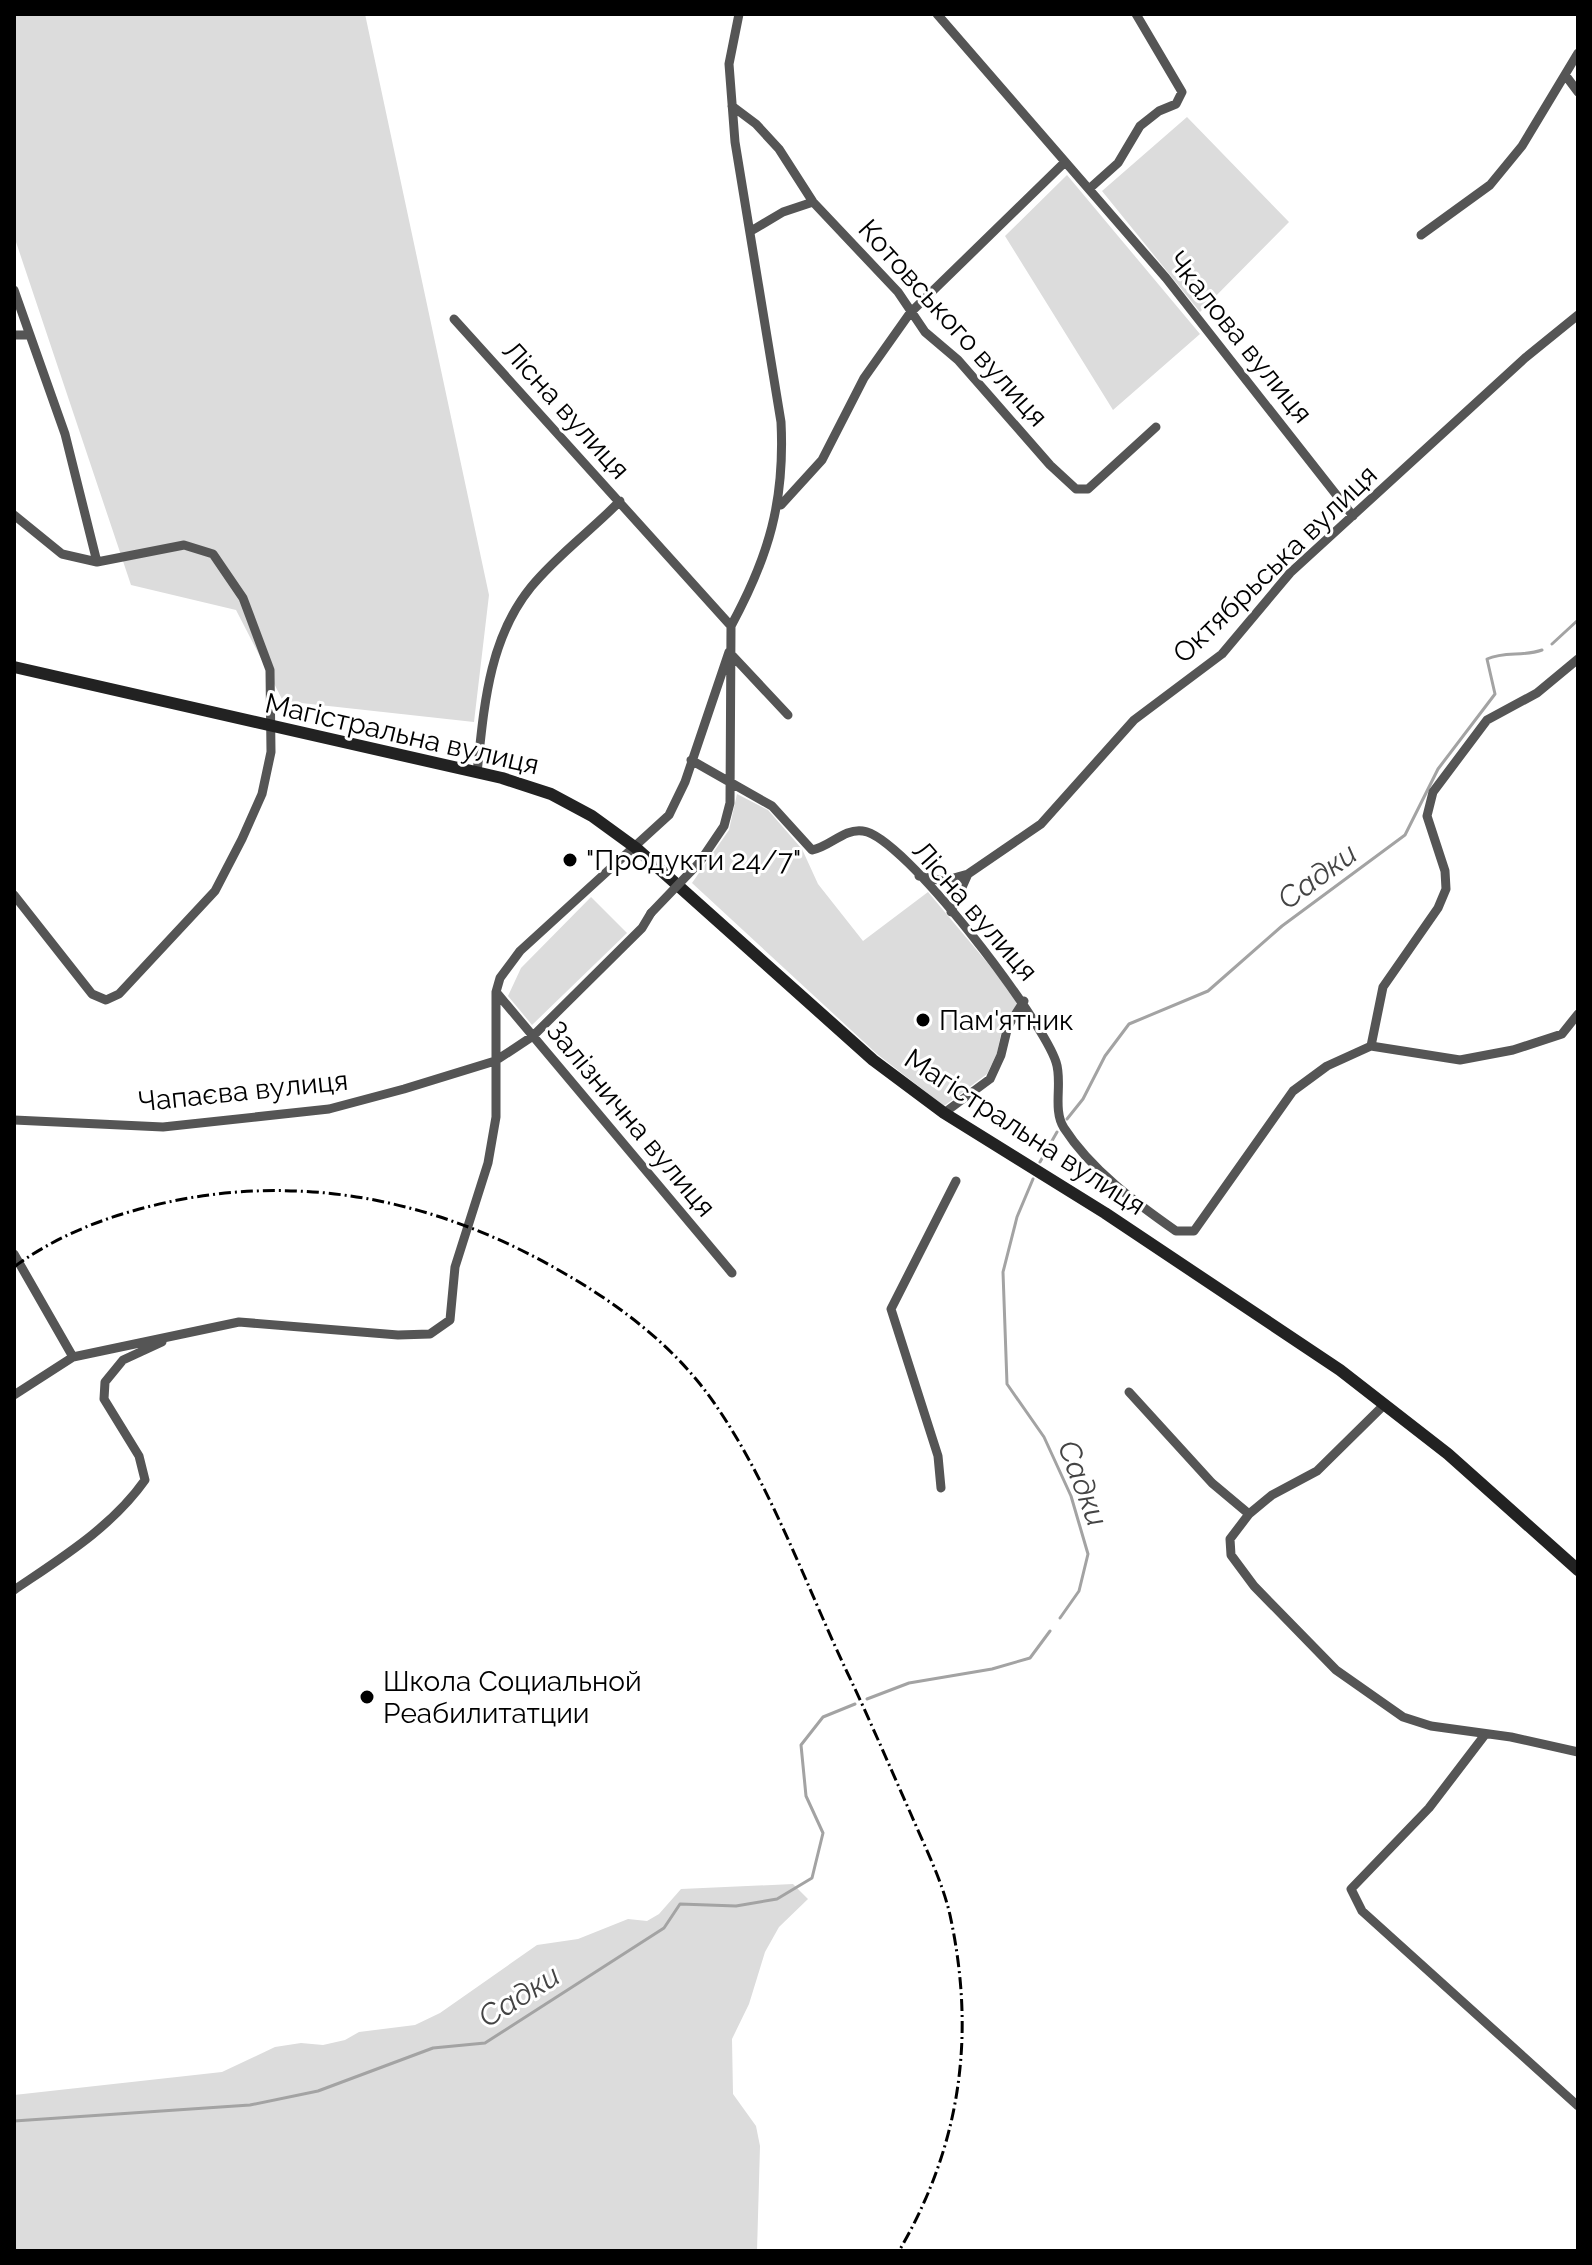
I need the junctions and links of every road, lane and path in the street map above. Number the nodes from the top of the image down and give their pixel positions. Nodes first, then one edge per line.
1 (739, 14) edge
2 (937, 14) edge
3 (1136, 14) edge
4 (1578, 53) edge
5 (1566, 76) junction
6 (1578, 92) edge
7 (732, 106) junction
8 (1065, 162) junction
9 (1089, 189) junction
10 (813, 202) junction
11 (751, 231) junction
12 (1421, 235) dead end
13 (14, 290) edge
14 (910, 313) junction
15 (1578, 315) edge
16 (454, 319) dead end
17 (14, 335) edge
18 (30, 335) junction
19 (1156, 427) dead end
20 (620, 501) junction
21 (778, 509) junction
22 (14, 515) edge
23 (1353, 516) junction
24 (97, 562) junction
25 (731, 626) junction
26 (729, 652) junction
27 (1578, 659) edge
28 (14, 667) edge
29 (788, 715) dead end
30 (272, 727) junction
31 (691, 760) junction
32 (477, 773) junction
33 (731, 782) junction
34 (636, 848) junction
35 (968, 874) junction
36 (919, 876) junction
37 (14, 895) edge
38 (951, 912) junction
39 (496, 992) junction
40 (1024, 1001) junction
41 (1578, 1014) edge
42 (533, 1036) junction
43 (1371, 1046) junction
44 (495, 1061) junction
45 (944, 1113) junction
46 (14, 1120) edge
47 (956, 1181) dead end
48 (14, 1254) edge
49 (732, 1273) dead end
50 (176, 1335) junction
51 (73, 1357) junction
52 (1129, 1392) dead end
53 (14, 1395) edge
54 (1385, 1404) junction
55 (941, 1488) dead end
56 (1249, 1514) junction
57 (1578, 1570) edge
58 (14, 1590) edge
59 (1484, 1736) junction
60 (1578, 1752) edge
61 (1578, 2106) edge

1 - 7 street
2 - 8 street, Чкалова вулиця
3 - 9 street
4 - 5 street
5 - 6 street
5 - 12 street
7 - 10 street, Котовського вулиця
7 - 11 street
8 - 9 street, Чкалова вулиця
8 - 14 street
9 - 23 street, Чкалова вулиця
10 - 11 street
10 - 14 street, Котовського вулиця
11 - 21 street
13 - 18 street
14 - 19 street, Котовського вулиця
14 - 21 street
15 - 23 street, Октябрьська вулиця
16 - 20 street, Лісна вулиця
17 - 18 street
18 - 24 street
20 - 25 street, Лісна вулиця
20 - 32 street
21 - 25 street
22 - 24 street
23 - 35 street, Октябрьська вулиця
24 - 30 street
25 - 26 street
26 - 29 street
26 - 31 street
26 - 33 street, Чапаєва вулиця
27 - 43 street
28 - 30 main road, Магістральна вулиця
30 - 32 main road, Магістральна вулиця
30 - 37 street
31 - 33 street
31 - 34 street
32 - 34 main road, Магістральна вулиця
33 - 36 street, Лісна вулиця
33 - 42 street, Чапаєва вулиця, bridge
34 - 39 street
34 - 45 main road, Магістральна вулиця
35 - 36 street
35 - 38 street
36 - 38 street, Лісна вулиця
38 - 40 street, Лісна вулиця
39 - 42 street, Залізнична вулиця
39 - 44 street
40 - 43 street, Лісна вулиця
40 - 45 street
41 - 43 street
42 - 44 street, Чапаєва вулиця
42 - 49 street, Залізнична вулиця
44 - 46 street, Чапаєва вулиця
44 - 50 street
45 - 54 main road, Магістральна вулиця
47 - 55 street
48 - 51 street
50 - 51 street
50 - 58 street
51 - 53 street
52 - 56 street
54 - 56 street
54 - 57 main road, Магістральна вулиця
56 - 59 street
59 - 60 street
59 - 61 street

